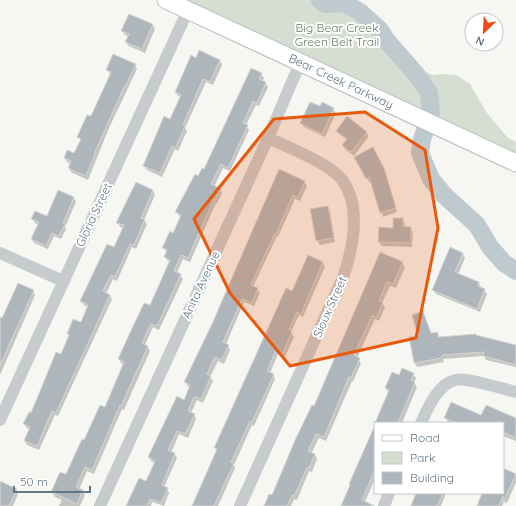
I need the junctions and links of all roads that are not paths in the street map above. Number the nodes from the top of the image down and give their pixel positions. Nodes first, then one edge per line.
1 (166, 0) edge
2 (188, 10) junction
3 (300, 63) junction
4 (268, 138) junction
5 (516, 163) edge
6 (0, 253) edge
7 (63, 281) junction
8 (516, 392) edge
9 (0, 420) edge
10 (422, 422) edge
11 (390, 494) edge
12 (100, 506) edge
13 (240, 506) edge
14 (384, 506) edge

1 - 2 main road, Bear Creek Parkway
2 - 3 main road, Bear Creek Parkway
2 - 7 street, Gloria Street
3 - 4 street, Anita Avenue
3 - 5 main road, Bear Creek Parkway
4 - 12 street, Anita Avenue
4 - 13 street, Sioux Street
6 - 7 street
7 - 9 street, Gloria Street
8 - 10 street
11 - 14 street

